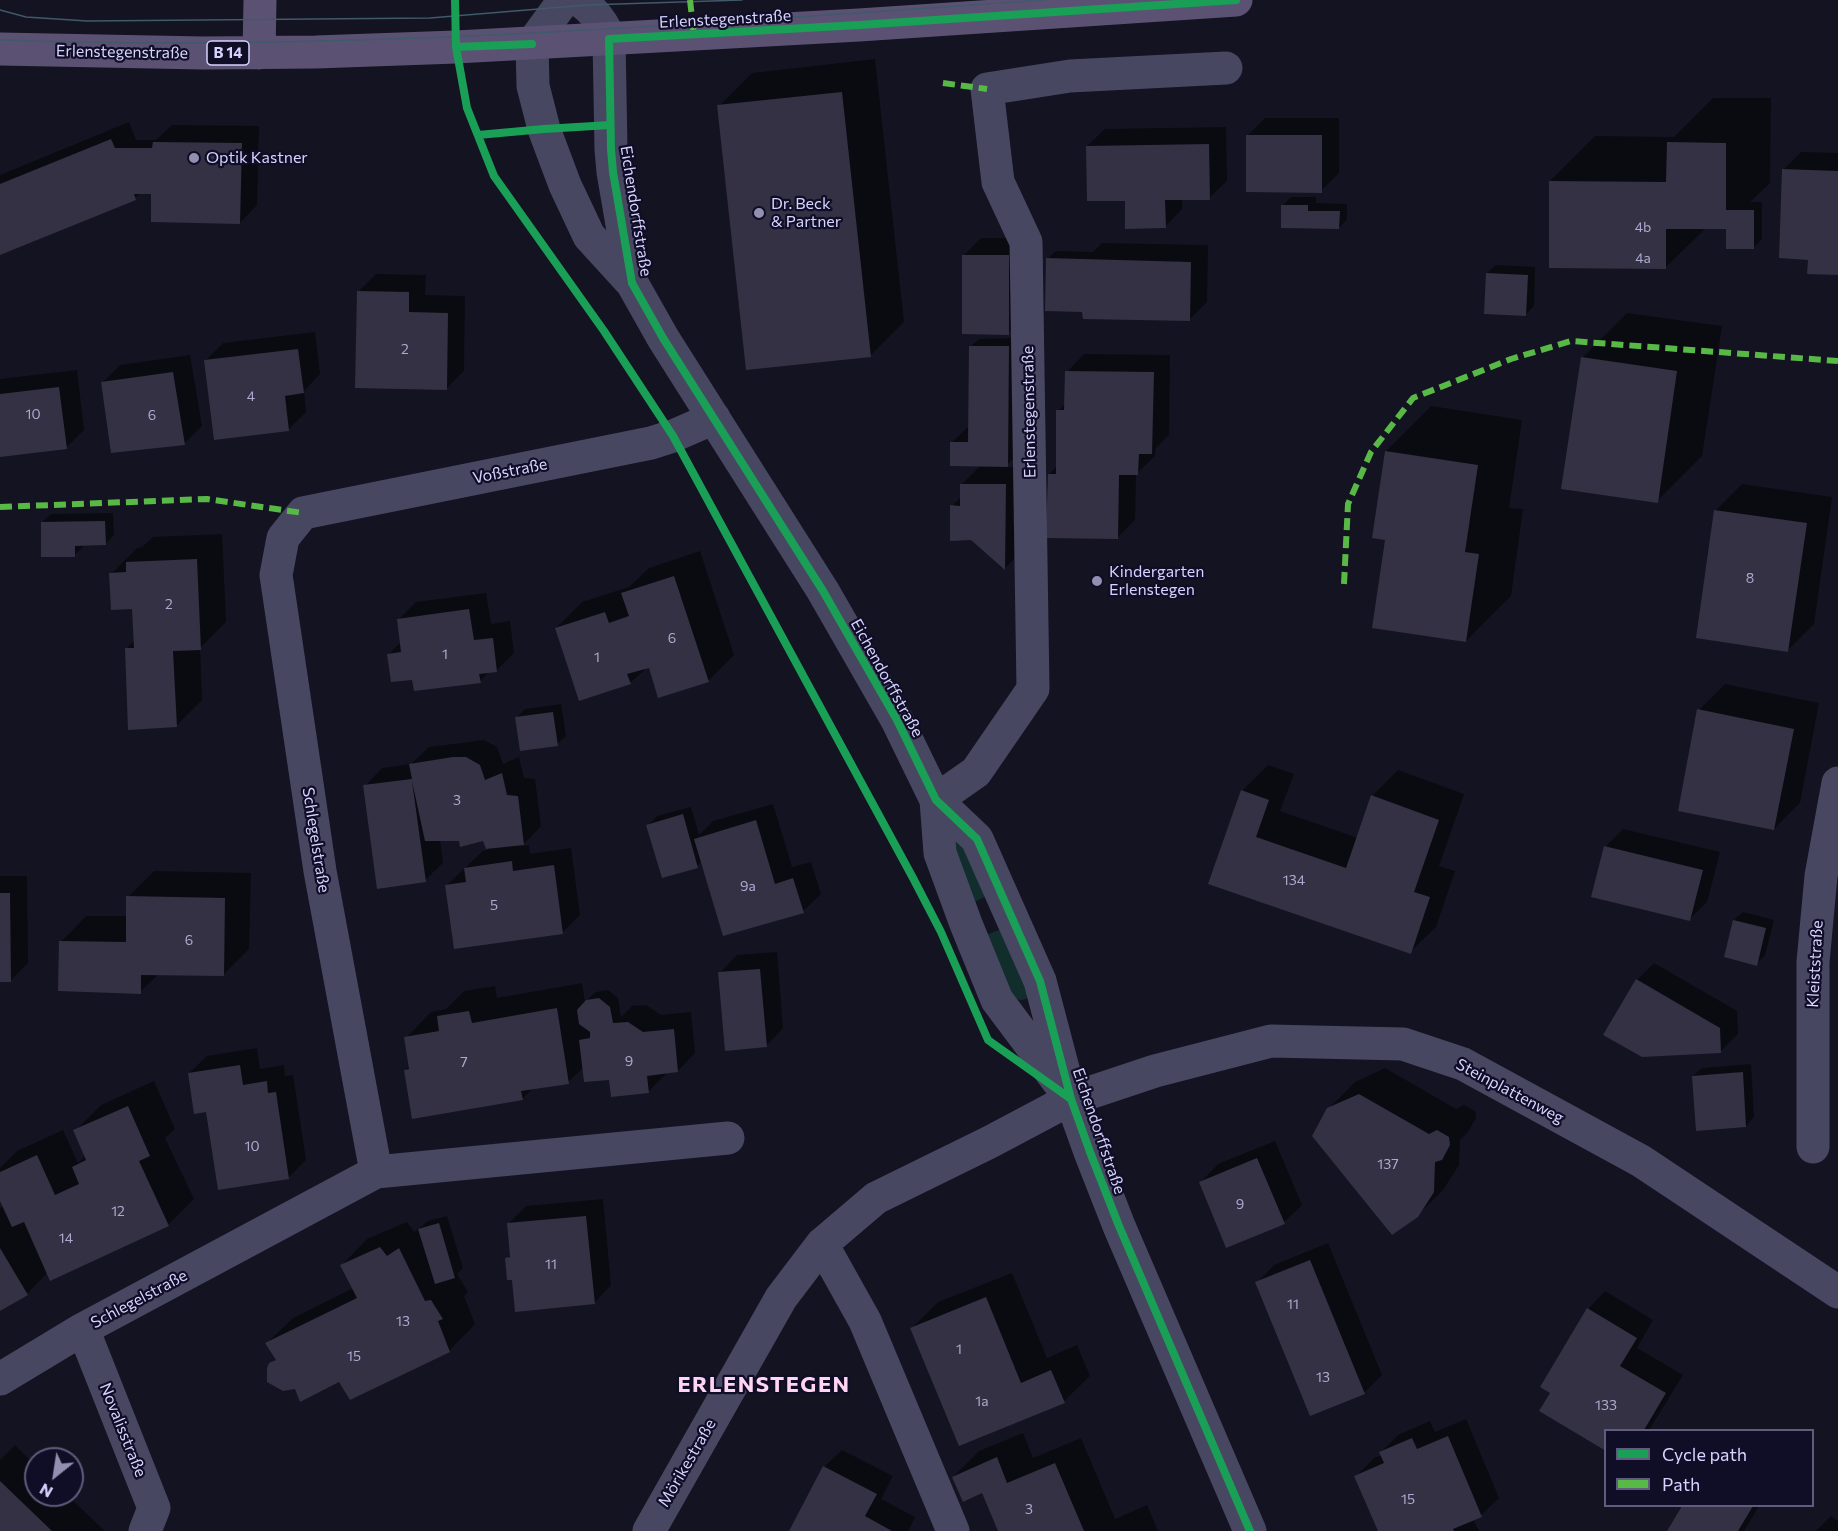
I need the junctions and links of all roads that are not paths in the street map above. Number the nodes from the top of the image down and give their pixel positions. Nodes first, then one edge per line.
1 (260, 0) edge
2 (564, 0) edge
3 (579, 0) edge
4 (1236, 0) edge
5 (609, 39) junction
6 (532, 44) junction
7 (0, 49) edge
8 (259, 53) junction
9 (1226, 68) dead end
10 (632, 283) junction
11 (714, 418) junction
12 (303, 513) joint
13 (1838, 783) edge
14 (936, 800) junction
15 (1071, 1099) junction
16 (728, 1138) dead end
17 (1813, 1147) dead end
18 (376, 1173) junction
19 (822, 1244) junction
20 (1838, 1292) edge
21 (83, 1329) junction
22 (0, 1379) edge
23 (145, 1531) edge
24 (649, 1531) edge
25 (953, 1531) edge
26 (1250, 1531) edge

1 - 8 main road, B 14
2 - 6 street
3 - 5 street
4 - 5 main road, Erlenstegenstraße / B 14
5 - 6 main road, Erlenstegenstraße / B 14
5 - 10 street, Eichendorffstraße
6 - 8 main road, Erlenstegenstraße / B 14
6 - 10 street, Eichendorffstraße
7 - 8 main road, Erlenstegenstraße / B 14
9 - 14 street, Erlenstegenstraße
10 - 11 street, Eichendorffstraße
11 - 12 street, Voßstraße
11 - 14 street, Eichendorffstraße
12 - 18 street, Schlegelstraße
13 - 17 street, Kleiststraße
14 - 15 street, Eichendorffstraße
14 - 15 street, Eichendorffstraße
15 - 19 street, Mörikestraße
15 - 20 street, Steinplattenweg
15 - 26 street, Eichendorffstraße
16 - 18 street, Schlegelstraße
18 - 21 street, Schlegelstraße
19 - 24 street, Mörikestraße
19 - 25 street
21 - 22 street, Schlegelstraße
21 - 23 street, Novalisstraße

